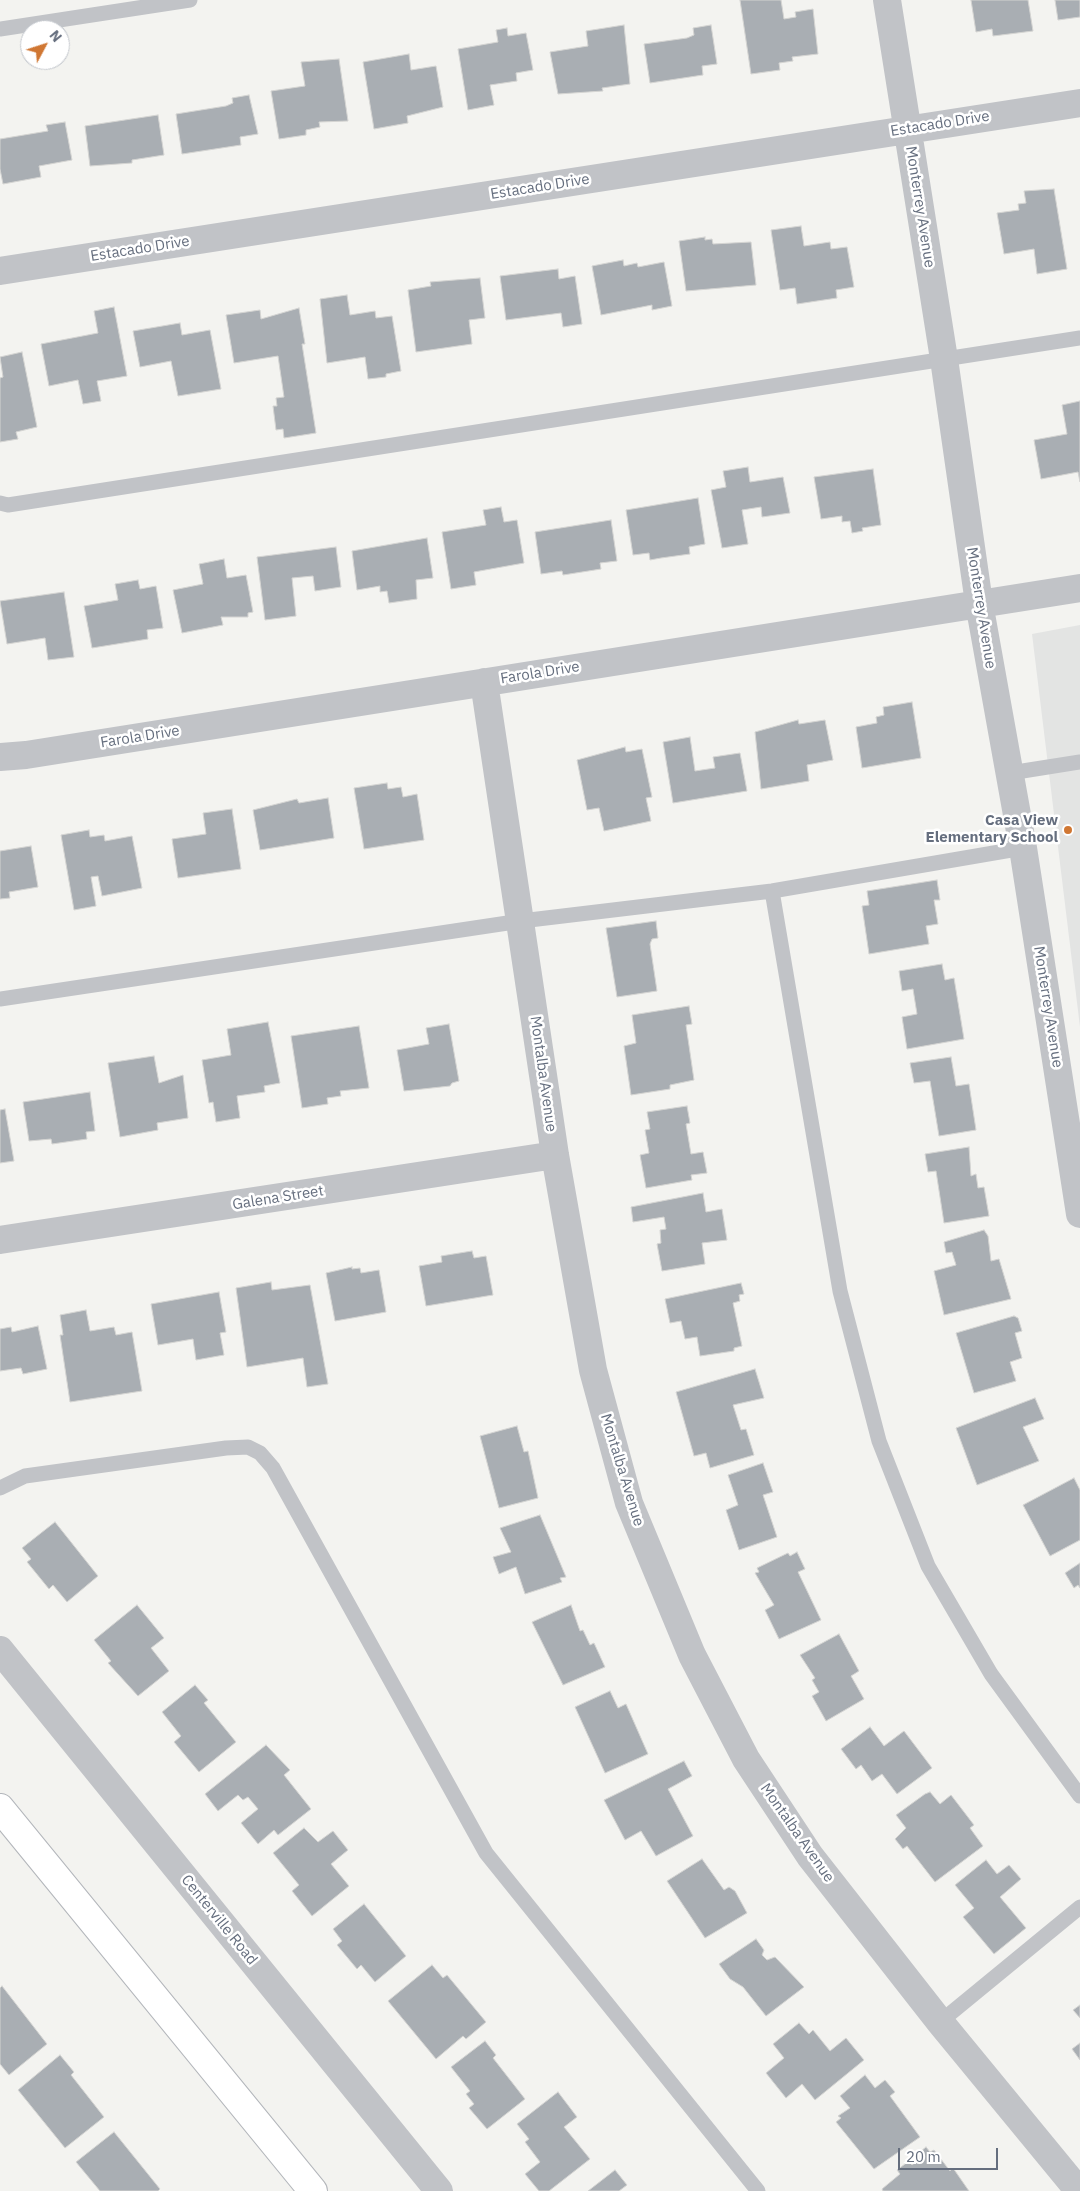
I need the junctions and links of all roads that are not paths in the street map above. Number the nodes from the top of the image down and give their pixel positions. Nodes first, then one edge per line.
1 (190, 0) edge
2 (887, 0) edge
3 (0, 29) edge
4 (1080, 103) edge
5 (907, 130) junction
6 (0, 271) edge
7 (1080, 338) edge
8 (944, 359) junction
9 (0, 503) edge
10 (1080, 588) edge
11 (979, 603) junction
12 (484, 682) junction
13 (0, 757) edge
14 (1080, 762) edge
15 (1010, 773) junction
16 (1023, 848) junction
17 (772, 891) junction
18 (521, 921) junction
19 (0, 999) edge
20 (555, 1155) junction
21 (1080, 1214) edge
22 (0, 1240) edge
23 (0, 1488) edge
24 (0, 1650) edge
25 (1080, 1796) edge
26 (0, 1808) edge
27 (1080, 1907) edge
28 (940, 2022) junction
29 (313, 2191) edge
30 (439, 2191) edge
31 (758, 2191) edge
32 (1079, 2191) edge

1 - 3 lane
2 - 5 street, Monterrey Avenue
4 - 5 street, Estacado Drive
5 - 6 street, Estacado Drive
5 - 8 street, Monterrey Avenue
7 - 8 lane
8 - 9 lane
8 - 11 street, Monterrey Avenue
10 - 11 street, Farola Drive
11 - 12 street, Farola Drive
11 - 15 street, Monterrey Avenue
12 - 13 street, Farola Drive
12 - 18 street, Montalba Avenue
14 - 15 lane
15 - 16 street, Monterrey Avenue
16 - 17 lane
16 - 21 street, Monterrey Avenue
17 - 18 lane
17 - 25 lane
18 - 19 lane
18 - 20 street, Montalba Avenue
20 - 22 street, Galena Street
20 - 28 street, Montalba Avenue
23 - 31 lane
24 - 30 street, Centerville Road
26 - 29 street
27 - 28 lane
28 - 32 street, Montalba Avenue

